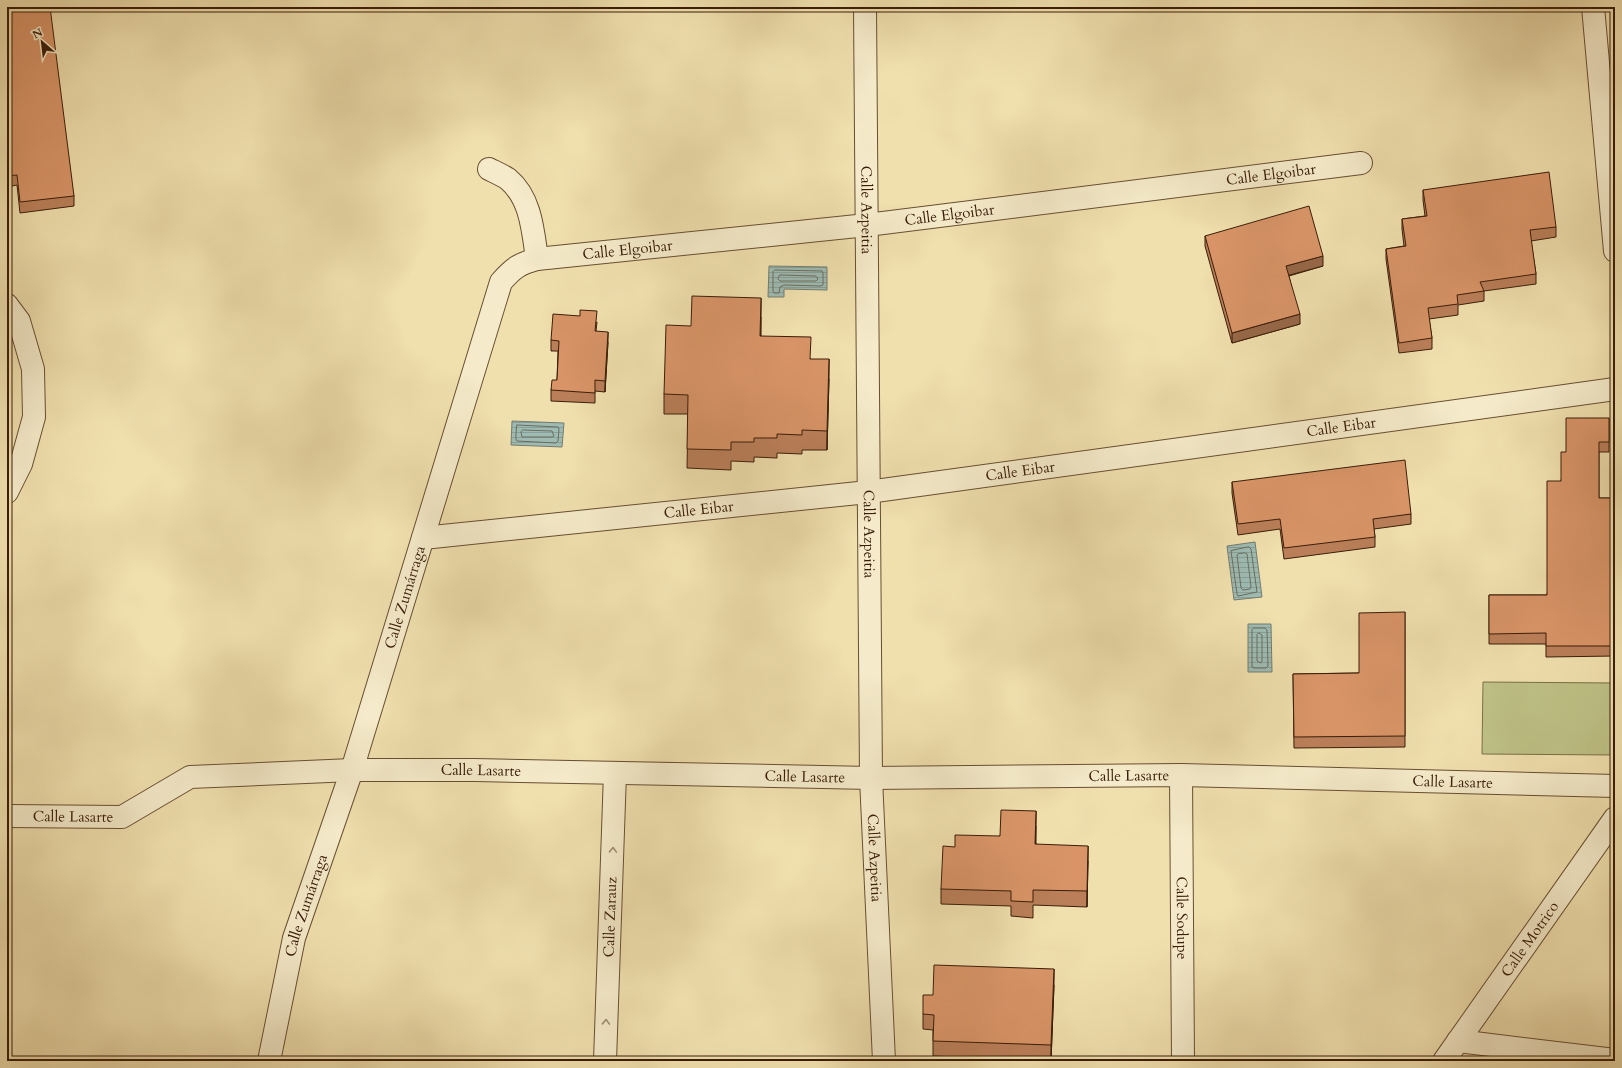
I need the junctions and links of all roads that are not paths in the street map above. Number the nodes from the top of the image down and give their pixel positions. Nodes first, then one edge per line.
1 (865, 7) edge
2 (1593, 7) edge
3 (1361, 163) dead end
4 (489, 169) dead end
5 (867, 225) junction
6 (1615, 251) edge
7 (537, 259) junction
8 (7, 305) edge
9 (1615, 389) edge
10 (7, 492) edge
11 (868, 492) junction
12 (423, 538) junction
13 (352, 770) junction
14 (615, 773) junction
15 (1181, 775) junction
16 (871, 778) junction
17 (1615, 786) edge
18 (7, 816) edge
19 (1615, 818) edge
20 (1458, 1041) junction
21 (1615, 1060) edge
22 (269, 1061) edge
23 (605, 1061) edge
24 (884, 1061) edge
25 (1183, 1061) edge
26 (1444, 1061) edge

1 - 5 street, Calle Azpeitia
2 - 6 street
3 - 5 street, Calle Elgoibar
4 - 7 street
5 - 7 street, Calle Elgoibar
5 - 11 street, Calle Azpeitia
7 - 12 street, Calle Zumárraga
8 - 10 street
9 - 11 street, Calle Eibar
11 - 12 street, Calle Eibar
11 - 16 street, Calle Azpeitia
12 - 13 street, Calle Zumárraga
13 - 14 street, Calle Lasarte
13 - 18 street, Calle Lasarte
13 - 22 street, Calle Zumárraga
14 - 16 street, Calle Lasarte
23 -> 14 street, Calle Zarauz
15 - 16 street, Calle Lasarte
15 - 17 street, Calle Lasarte
15 - 25 street, Calle Sodupe
16 - 24 street, Calle Azpeitia
19 - 20 street, Calle Motrico
20 - 21 street
20 - 26 street, Calle Motrico

